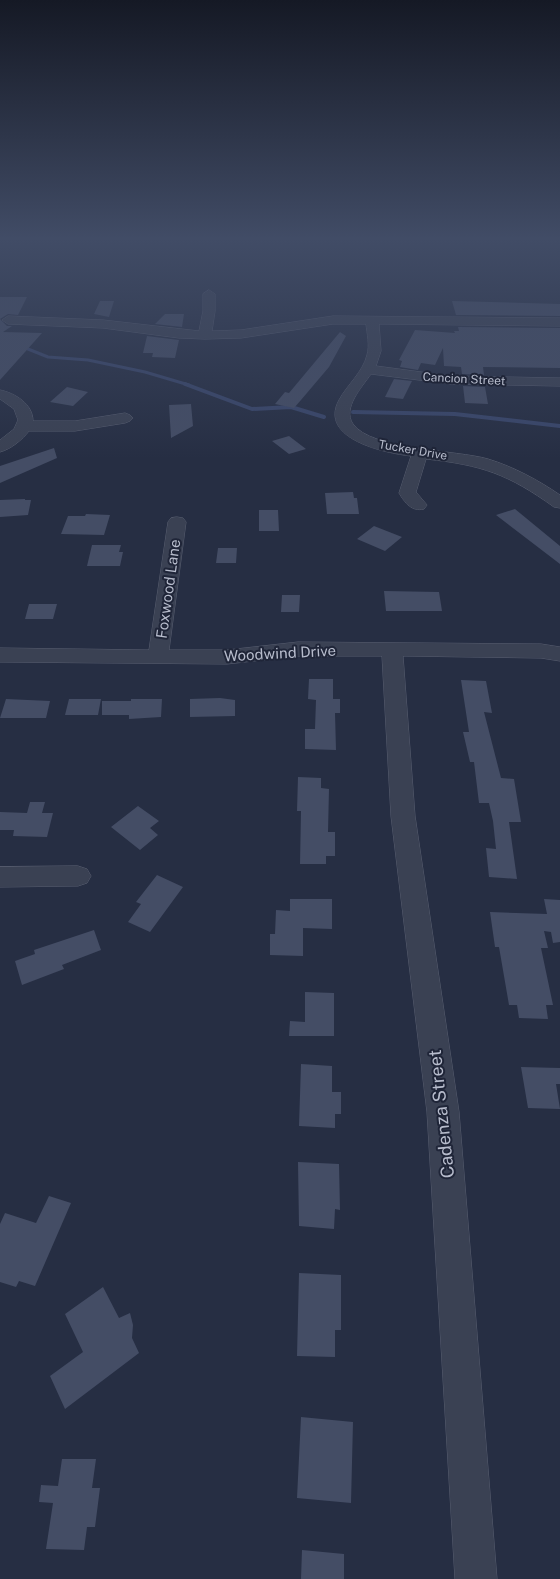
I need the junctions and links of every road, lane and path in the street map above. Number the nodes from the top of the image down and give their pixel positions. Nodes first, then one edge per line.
1 (209, 312) edge
2 (8, 320) dead end
3 (372, 321) junction
4 (560, 322) edge
5 (205, 335) junction
6 (368, 370) junction
7 (560, 382) edge
8 (0, 394) edge
9 (125, 418) dead end
10 (24, 426) junction
11 (0, 447) edge
12 (420, 452) junction
13 (560, 503) edge
14 (418, 505) dead end
15 (177, 522) dead end
16 (392, 649) junction
17 (560, 654) edge
18 (0, 655) edge
19 (158, 656) junction
20 (78, 876) dead end
21 (0, 877) edge
22 (476, 1579) edge

1 - 5 street
2 - 5 street
3 - 4 street
3 - 5 street
3 - 6 street, Tucker Drive
6 - 7 street, Cancion Street
6 - 12 street, Tucker Drive
8 - 10 street
9 - 10 street
10 - 11 street
12 - 13 street, Tucker Drive
12 - 14 street
15 - 19 street, Foxwood Lane
16 - 17 street, Woodwind Drive
16 - 19 street, Woodwind Drive
16 - 22 street, Cadenza Street
18 - 19 street, Woodwind Drive
20 - 21 street

